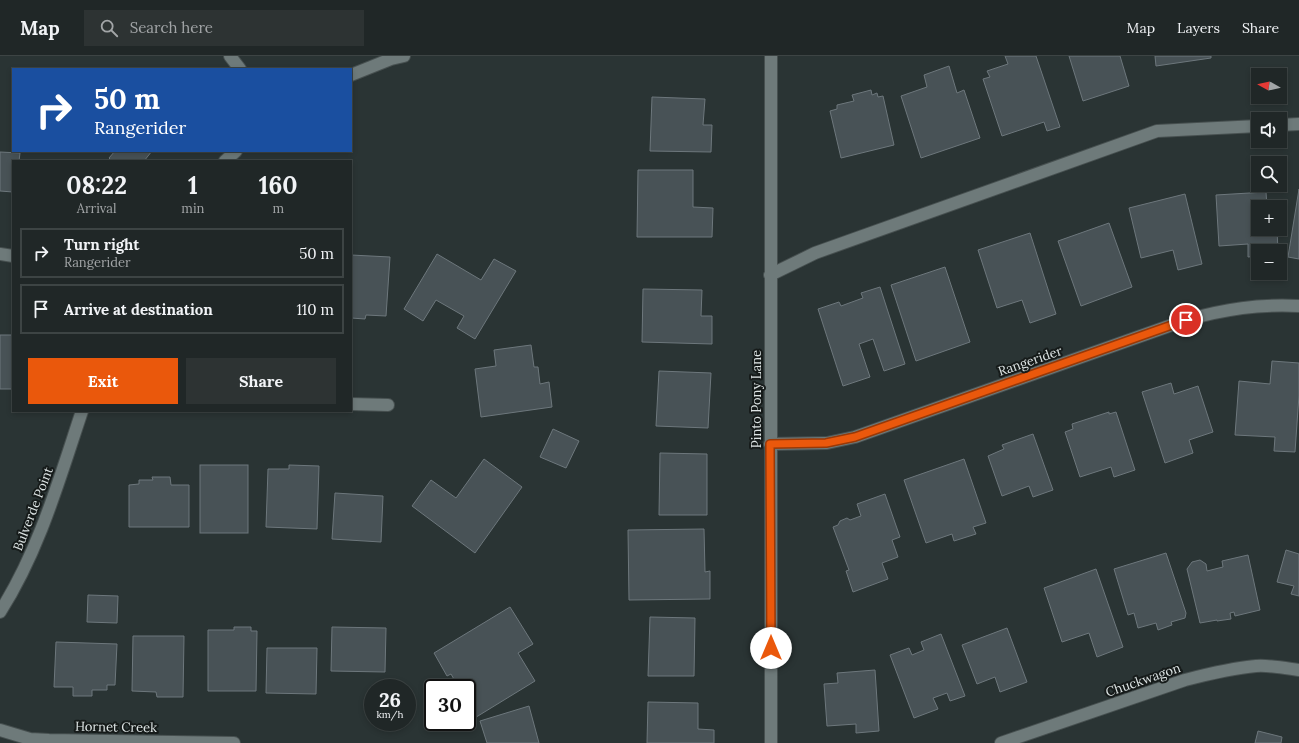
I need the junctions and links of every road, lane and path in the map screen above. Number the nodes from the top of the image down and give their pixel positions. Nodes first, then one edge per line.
1 (230, 56) edge
2 (404, 56) edge
3 (771, 56) edge
4 (239, 68) edge
5 (352, 75) edge
6 (1299, 124) edge
7 (1287, 125) edge
8 (1251, 126) edge
9 (235, 152) edge
10 (226, 160) edge
11 (0, 254) edge
12 (12, 256) edge
13 (770, 275) junction
14 (1299, 306) edge
15 (352, 404) edge
16 (388, 405) dead end
17 (82, 412) edge
18 (770, 444) junction
19 (0, 612) edge
20 (1299, 670) edge
21 (0, 730) edge
22 (234, 743) edge
23 (771, 743) edge
24 (1001, 743) edge

1 - 4 street
2 - 5 street
3 - 13 street, Pinto Pony Lane
6 - 7 street
8 - 13 street
9 - 10 street
11 - 12 street
13 - 18 street, Pinto Pony Lane
14 - 18 street, Rangerider
15 - 16 street
17 - 19 street, Bulverde Point
18 - 23 street, Pinto Pony Lane
20 - 24 street, Chuckwagon
21 - 22 street, Hornet Creek

